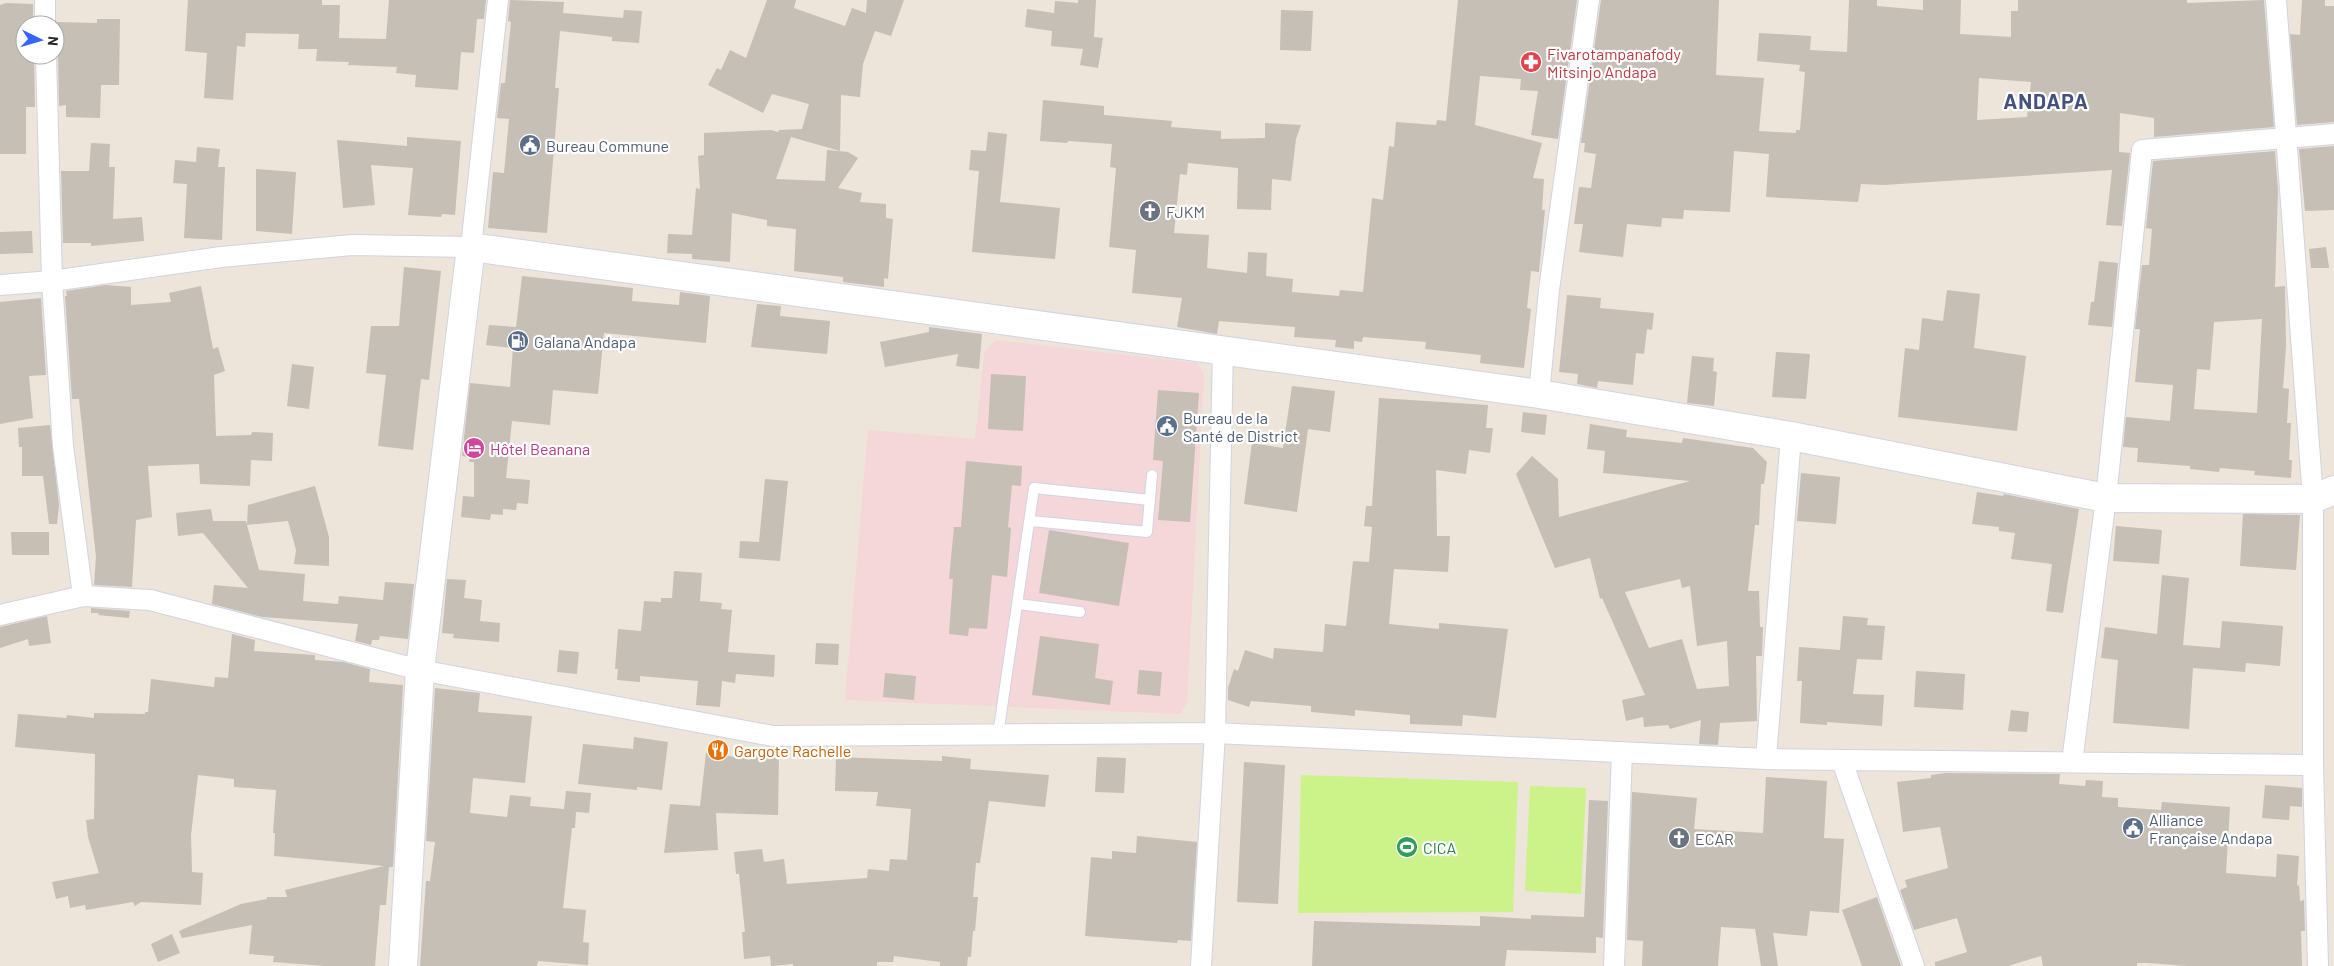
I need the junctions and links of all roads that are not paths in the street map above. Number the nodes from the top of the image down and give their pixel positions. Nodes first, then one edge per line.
1 (44, 0) edge
2 (498, 0) edge
3 (1590, 0) edge
4 (2276, 0) edge
5 (45, 15) edge
6 (46, 65) edge
7 (2334, 134) edge
8 (2287, 138) junction
9 (471, 247) junction
10 (52, 281) junction
11 (0, 286) edge
12 (1223, 349) junction
13 (1539, 394) junction
14 (1791, 436) junction
15 (1152, 475) dead end
16 (2324, 495) edge
17 (2106, 498) junction
18 (1150, 500) junction
19 (1031, 521) junction
20 (83, 596) junction
21 (1018, 604) junction
22 (1080, 612) dead end
23 (0, 615) edge
24 (420, 670) junction
25 (1215, 733) junction
26 (998, 735) junction
27 (1622, 752) junction
28 (1766, 759) junction
29 (1842, 761) junction
30 (2072, 762) junction
31 (2313, 765) junction
32 (403, 966) edge
33 (1201, 966) edge
34 (1614, 966) edge
35 (1914, 966) edge
36 (2318, 966) edge

1 - 5 street
2 - 9 street
3 - 13 street
4 - 8 street
6 - 10 street
7 - 8 street
8 - 16 street
8 - 17 street
9 - 10 street
9 - 12 street
9 - 24 street
10 - 11 street
10 - 20 street
12 - 13 street
12 - 25 street
13 - 14 street
14 - 17 street
14 - 28 street
15 - 18 lane
16 - 17 street
16 - 31 street
17 - 30 street
18 - 19 lane
18 - 19 lane
19 - 21 lane
20 - 23 street
20 - 24 street
21 - 22 lane
21 - 26 lane
24 - 26 street
24 - 32 street
25 - 26 street
25 - 27 street
25 - 33 street
27 - 28 street
27 - 34 street
28 - 29 street
29 - 30 street
29 - 35 street
30 - 31 street
31 - 36 street

